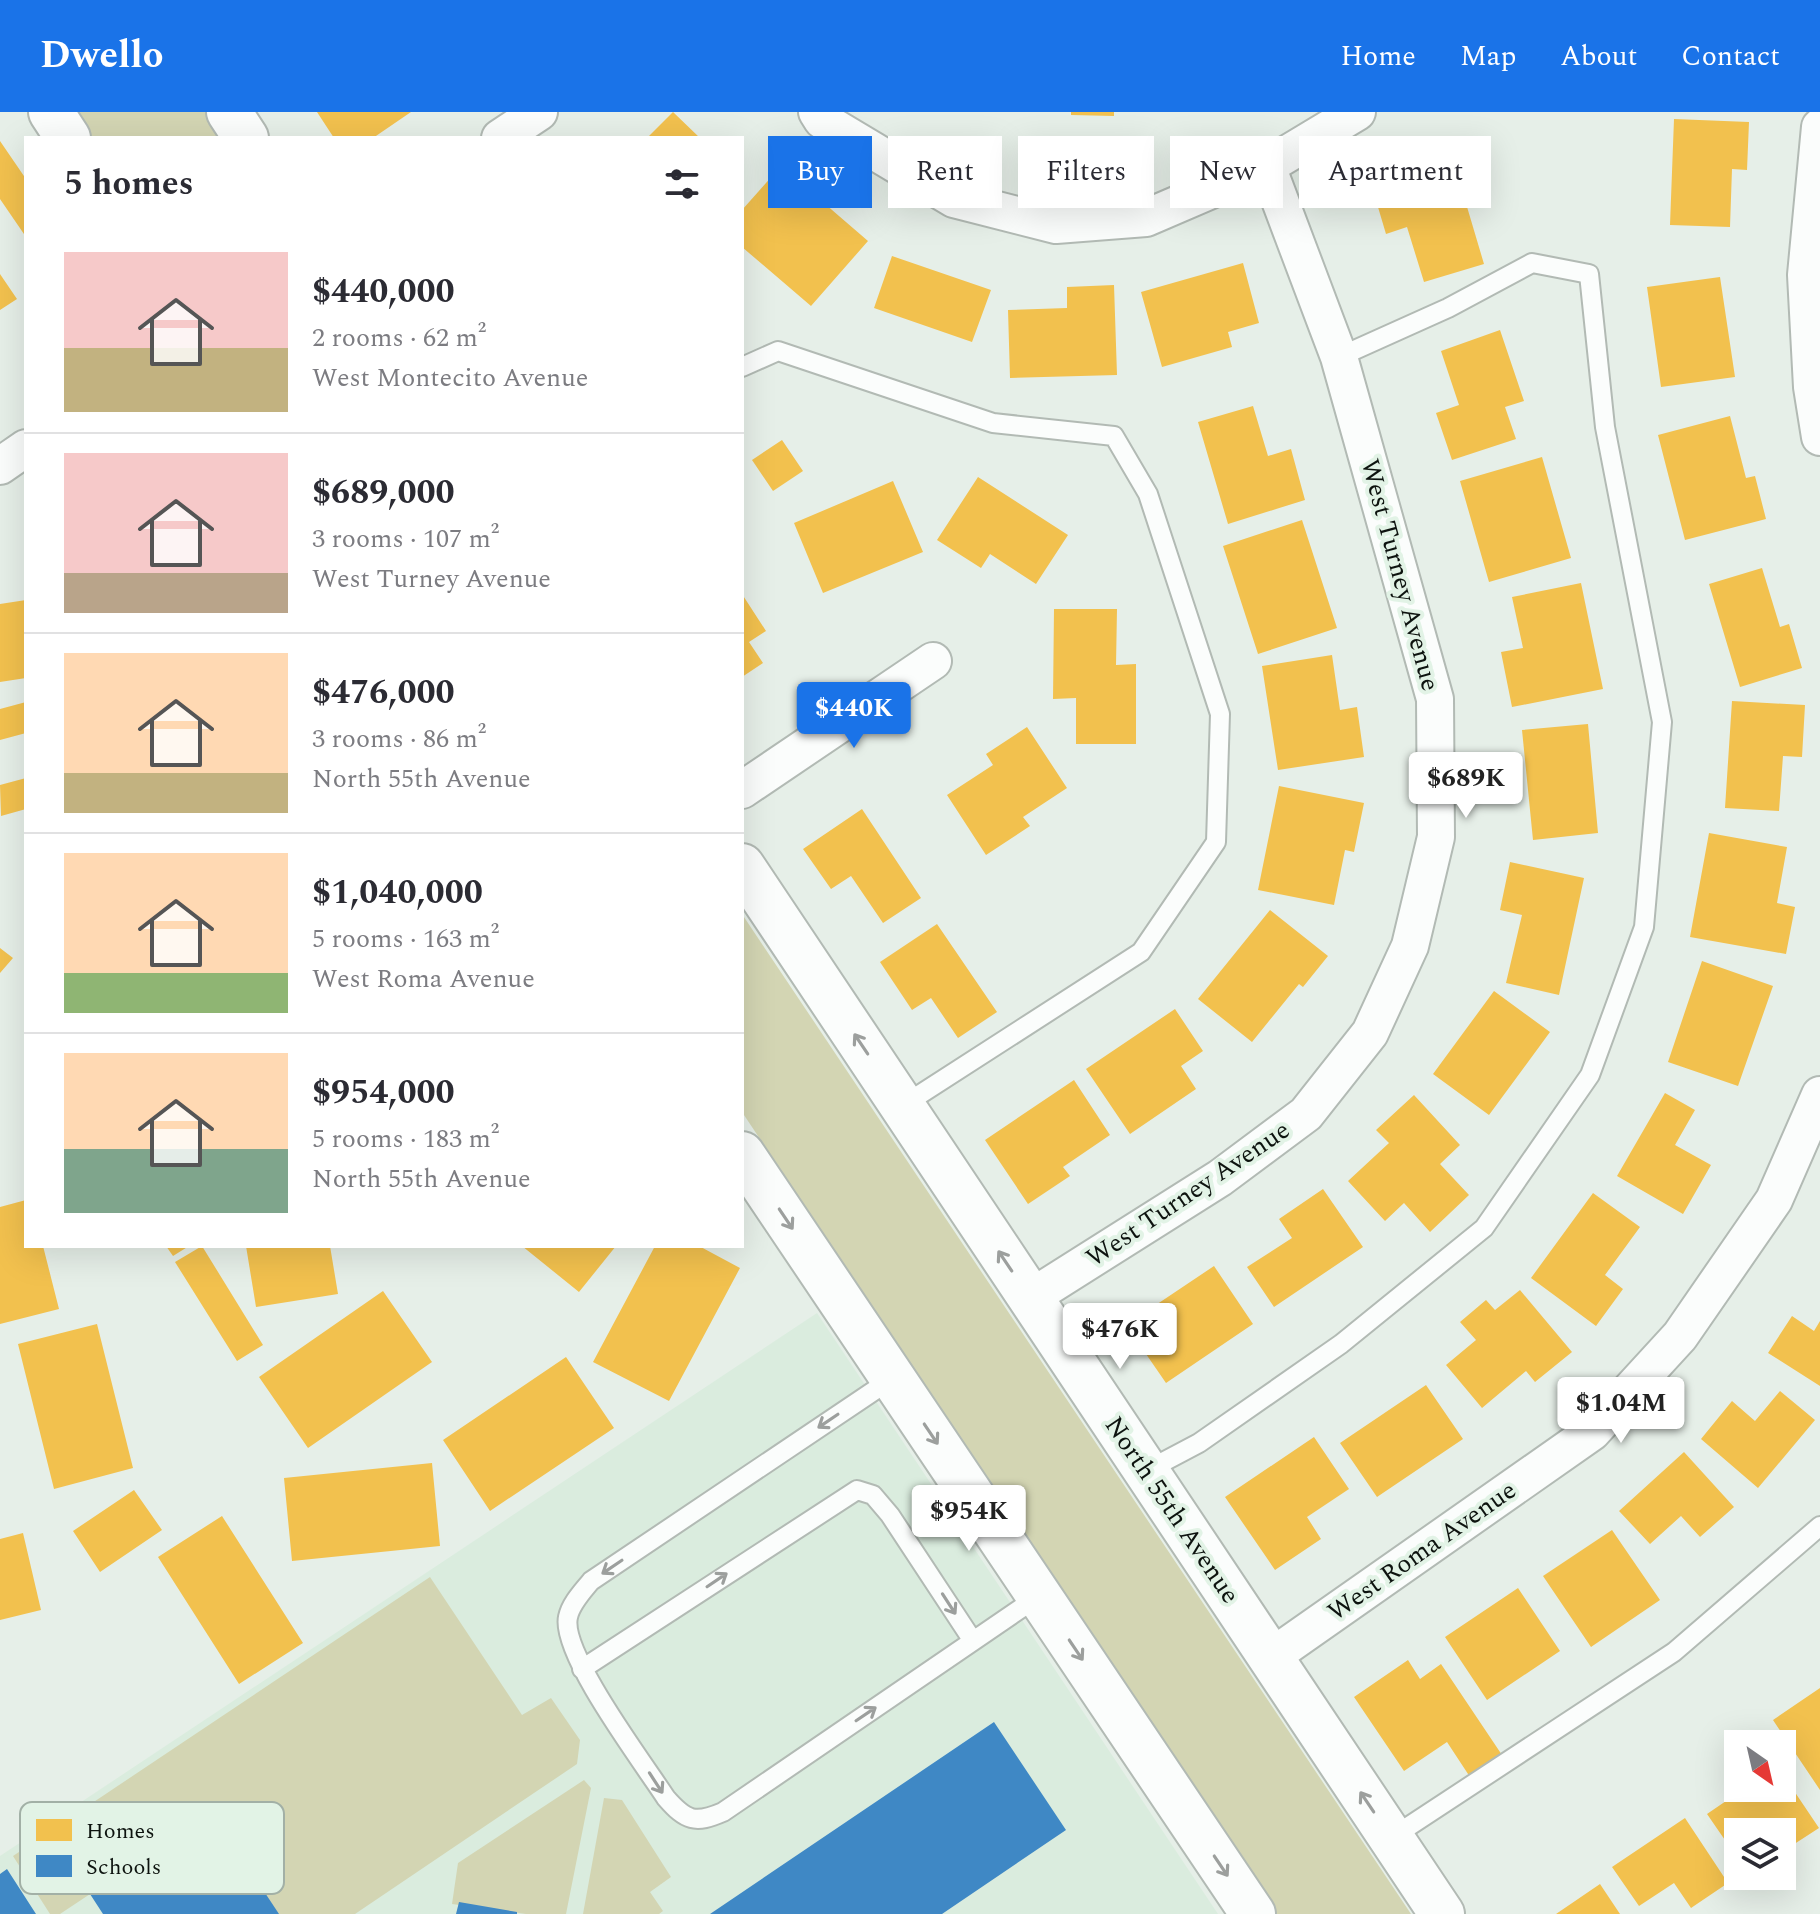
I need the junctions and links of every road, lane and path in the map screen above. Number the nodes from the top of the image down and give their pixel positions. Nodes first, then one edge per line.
1 (51, 112) edge
2 (229, 112) edge
3 (817, 112) edge
4 (1357, 112) edge
5 (1820, 127) edge
6 (67, 136) edge
7 (245, 136) edge
8 (1283, 156) edge
9 (1170, 208) edge
10 (1283, 208) edge
11 (1339, 357) junction
12 (744, 366) edge
13 (1820, 437) edge
14 (24, 449) edge
15 (0, 466) edge
16 (933, 661) dead end
17 (744, 789) edge
18 (744, 869) edge
19 (1820, 1095) edge
20 (902, 1106) junction
21 (744, 1157) edge
22 (1030, 1298) junction
23 (893, 1378) junction
24 (1146, 1471) junction
25 (1820, 1526) edge
26 (1039, 1596) junction
27 (973, 1641) junction
28 (1271, 1657) junction
29 (582, 1669) junction
30 (1391, 1838) junction
31 (1253, 1914) edge
32 (1442, 1914) edge

1 - 6 street
2 - 7 street
3 - 9 street
4 - 8 street
5 - 13 street
10 - 11 street, West Turney Avenue
11 - 22 street, West Turney Avenue
11 - 24 lane
12 - 20 lane
14 - 15 street
16 - 17 street
20 -> 18 street, North 55th Avenue
19 - 28 street, West Roma Avenue
22 -> 20 street, North 55th Avenue
21 -> 23 street
22 - 24 street, North 55th Avenue
23 -> 26 street
23 -> 29 lane
24 - 28 street, North 55th Avenue
25 - 30 lane
26 - 27 lane
26 -> 31 street
29 -> 27 lane
29 -> 27 lane
30 -> 28 street, North 55th Avenue
30 - 32 street, North 55th Avenue

